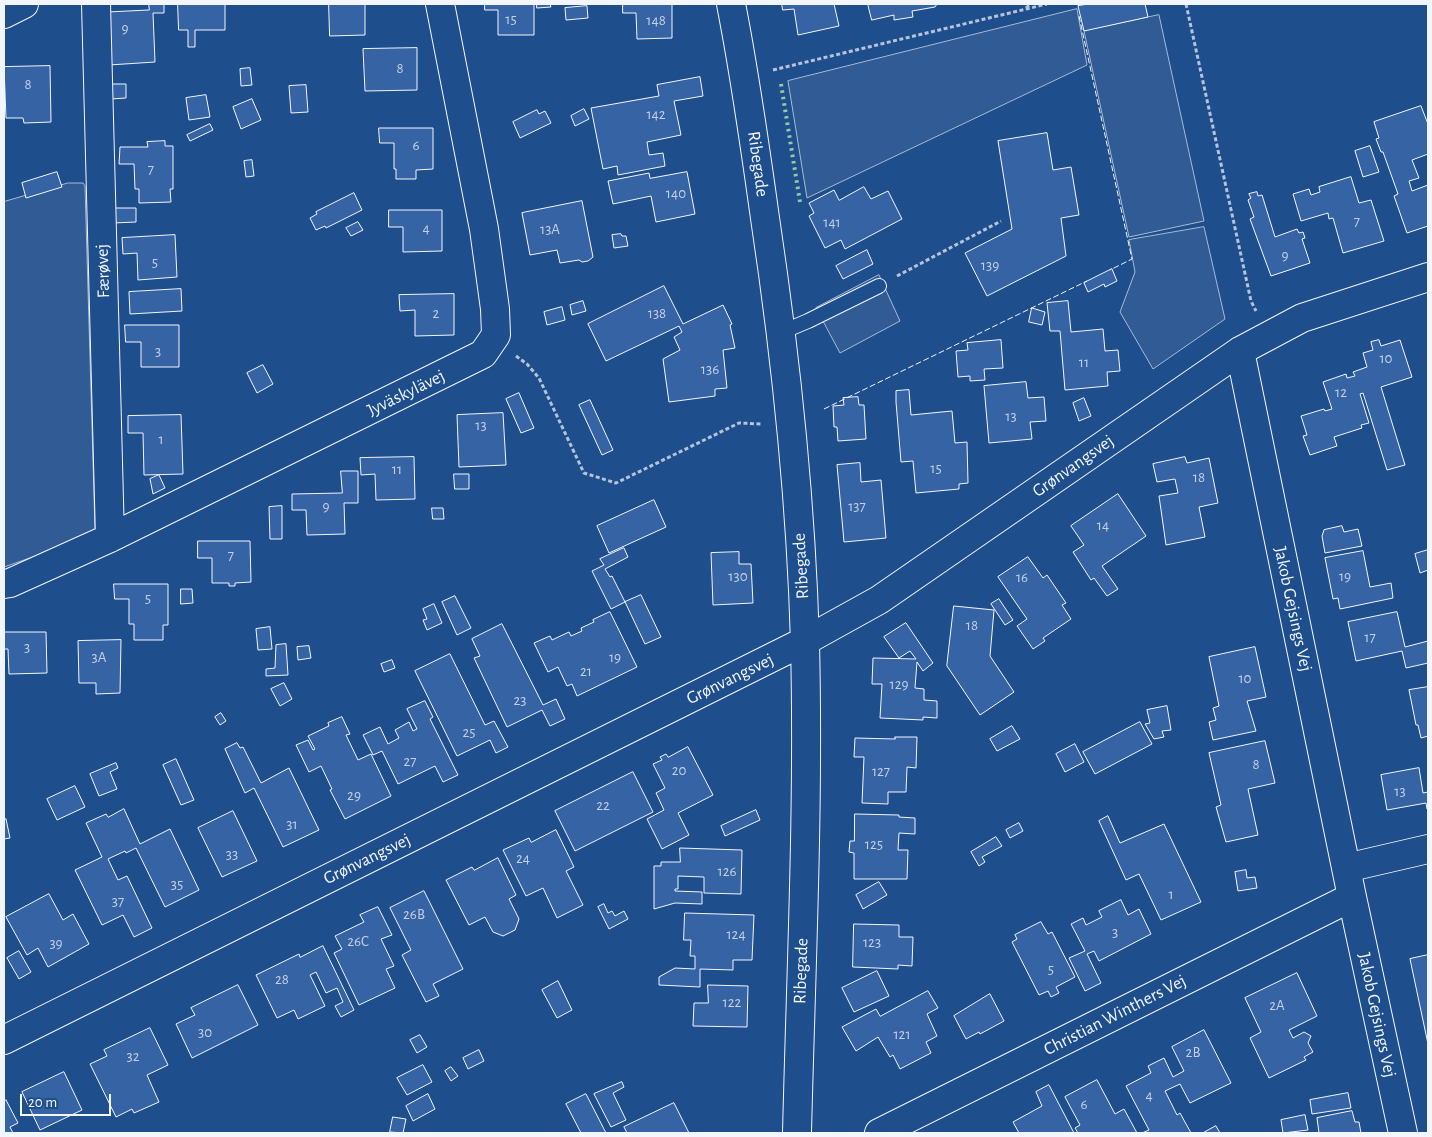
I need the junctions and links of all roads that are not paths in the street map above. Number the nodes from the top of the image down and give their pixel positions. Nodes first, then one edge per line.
1 (24, 4) edge
2 (96, 4) edge
3 (440, 4) edge
4 (731, 4) edge
5 (4, 14) edge
6 (1428, 277) edge
7 (879, 286) road end
8 (782, 332) junction
9 (1240, 351) junction
10 (110, 538) junction
11 (4, 584) edge
12 (805, 642) junction
13 (1428, 849) edge
14 (1346, 868) junction
15 (1352, 897) junction
16 (4, 1040) edge
17 (797, 1133) edge
18 (879, 1133) edge
19 (1403, 1133) edge

1 - 5 street
2 - 10 street, Færøvej
3 - 10 street, Jyväskylävej
4 - 8 street, Ribegade
6 - 9 street, Grønvangsvej
7 - 8 lane
8 - 12 street, Ribegade
9 - 12 street, Grønvangsvej
9 - 14 street, Jakob Gejsings Vej
10 - 11 street, Jyväskylävej
12 - 16 street, Grønvangsvej
12 - 17 street, Ribegade
13 - 14 street
14 - 15 street, Jakob Gejsings Vej
15 - 18 street, Christian Winthers Vej
15 - 19 street, Jakob Gejsings Vej

